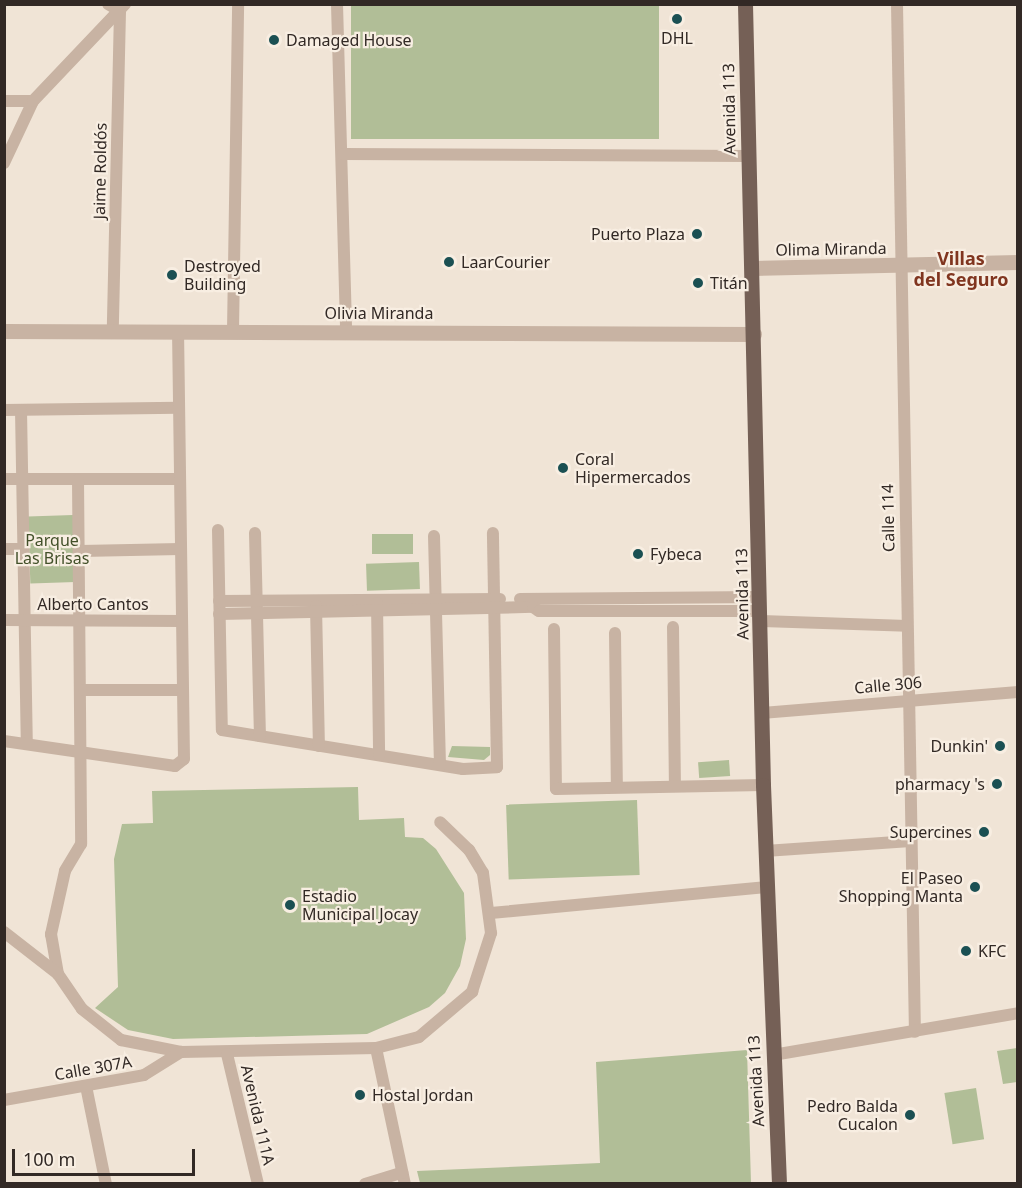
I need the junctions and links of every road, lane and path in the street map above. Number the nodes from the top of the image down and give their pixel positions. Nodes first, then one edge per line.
1 (108, 4) edge
2 (238, 4) edge
3 (337, 4) edge
4 (745, 4) edge
5 (897, 4) edge
6 (122, 8) edge
7 (4, 101) edge
8 (33, 101) junction
9 (343, 154) junction
10 (748, 156) junction
11 (4, 163) edge
12 (1017, 262) edge
13 (900, 266) junction
14 (752, 268) junction
15 (4, 331) edge
16 (112, 331) junction
17 (178, 331) junction
18 (233, 331) junction
19 (346, 331) junction
20 (754, 334) junction
21 (178, 408) junction
22 (4, 410) edge
23 (21, 410) junction
24 (4, 479) edge
25 (21, 479) junction
26 (78, 480) junction
27 (178, 480) junction
28 (218, 531) dead end
29 (255, 533) dead end
30 (493, 533) dead end
31 (434, 536) dead end
32 (4, 549) edge
33 (23, 549) junction
34 (180, 549) junction
35 (81, 551) junction
36 (219, 601) junction
37 (436, 604) junction
38 (494, 604) junction
39 (377, 605) junction
40 (316, 606) junction
41 (256, 607) junction
42 (760, 610) junction
43 (219, 614) junction
44 (4, 620) edge
45 (24, 620) junction
46 (82, 621) junction
47 (181, 621) junction
48 (907, 626) junction
49 (673, 627) dead end
50 (554, 629) dead end
51 (615, 633) dead end
52 (84, 690) junction
53 (182, 690) junction
54 (1017, 692) edge
55 (909, 700) junction
56 (761, 713) junction
57 (260, 736) junction
58 (4, 741) edge
59 (27, 744) junction
60 (319, 746) junction
61 (85, 753) junction
62 (379, 755) junction
63 (440, 765) junction
64 (763, 784) junction
65 (675, 786) junction
66 (617, 788) junction
67 (440, 822) dead end
68 (911, 841) junction
69 (765, 851) junction
70 (766, 887) junction
71 (491, 913) junction
72 (4, 933) edge
73 (58, 974) junction
74 (1017, 1013) edge
75 (915, 1032) junction
76 (376, 1048) junction
77 (181, 1052) junction
78 (227, 1054) junction
79 (773, 1055) junction
80 (86, 1086) junction
81 (4, 1100) edge
82 (404, 1178) edge
83 (106, 1184) edge
84 (258, 1184) edge
85 (364, 1184) edge
86 (779, 1184) edge

1 - 6 street
2 - 18 street
3 - 9 street
4 - 10 main road, Avenida 113
5 - 13 street, Calle 114
6 - 8 street
6 - 16 street, Jaime Roldós
7 - 8 street
8 - 11 street
9 - 10 street
9 - 19 street
10 - 14 main road, Avenida 113
12 - 13 street, Olima Miranda
13 - 14 street, Olima Miranda
13 - 48 street, Calle 114
14 - 20 main road, Avenida 113
15 - 16 street, Olivia Miranda
16 - 17 street, Olivia Miranda
17 - 18 street, Olivia Miranda
17 - 21 street
18 - 19 street, Olivia Miranda
19 - 20 street, Olivia Miranda
20 - 42 main road, Avenida 113
21 - 23 street
21 - 27 street
22 - 23 street
23 - 25 street
24 - 25 street
25 - 26 street
25 - 33 street
26 - 27 street
26 - 35 street
27 - 34 street
28 - 36 street
29 - 41 street
30 - 38 street
31 - 37 street
32 - 33 street
33 - 45 street
34 - 35 street
34 - 47 street
35 - 46 street
36 - 41 street
36 - 43 street
37 - 38 street
37 - 39 street
37 - 63 street
38 - 42 street
38 - 63 street
39 - 40 street
39 - 62 street
40 - 41 street
40 - 60 street
41 - 43 street
41 - 57 street
42 - 48 street
42 - 56 main road, Avenida 113
43 - 57 street
44 - 45 street, Alberto Cantos
45 - 46 street, Alberto Cantos
45 - 59 street
46 - 47 street, Alberto Cantos
46 - 52 street
47 - 53 street
48 - 55 street, Calle 114
49 - 65 street
50 - 66 street
51 - 66 street
52 - 53 street
52 - 61 street
53 - 61 street
54 - 55 street, Calle 306
55 - 56 street, Calle 306
55 - 68 street, Calle 114
56 - 64 main road, Avenida 113
57 - 60 street
58 - 59 street
59 - 61 street
60 - 62 street
61 - 73 street
62 - 63 street
64 - 65 street
64 - 69 main road, Avenida 113
65 - 66 street
67 - 71 street
68 - 69 street
68 - 75 street, Calle 114
69 - 70 main road, Avenida 113
70 - 71 street
70 - 79 main road, Avenida 113
71 - 76 street
72 - 73 street
73 - 77 street
74 - 75 street
75 - 79 street
76 - 78 street
76 - 82 street
77 - 78 street
77 - 80 street, Calle 307A
78 - 84 street, Avenida 111A
79 - 86 main road, Avenida 113
80 - 81 street, Calle 307A
80 - 83 street
82 - 85 street

